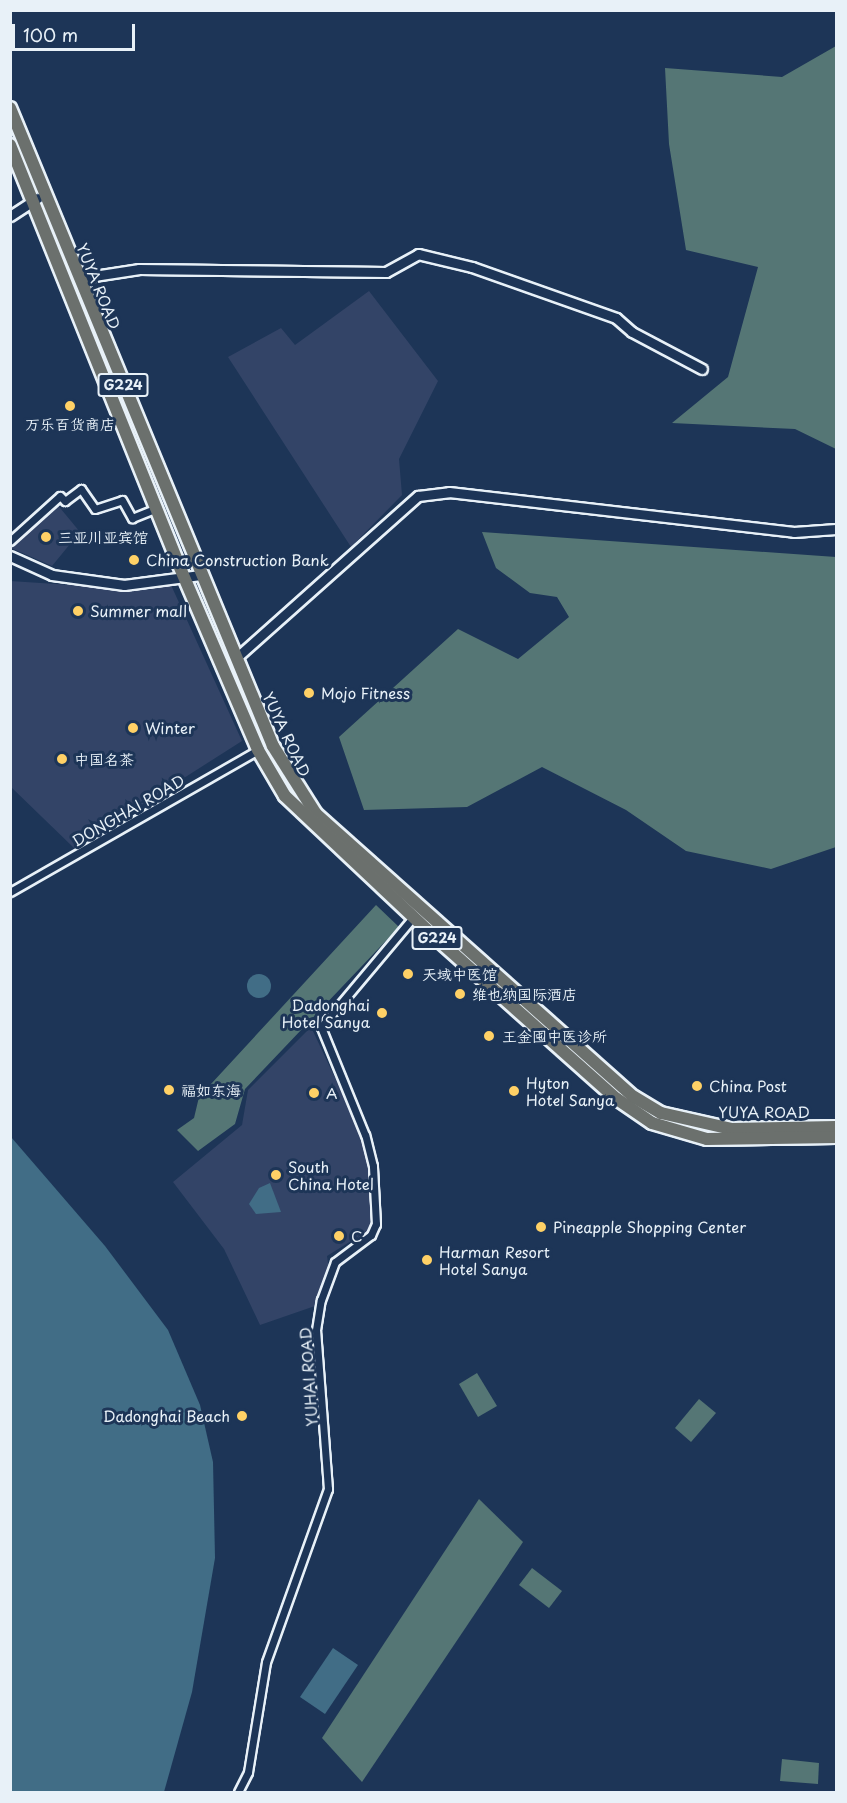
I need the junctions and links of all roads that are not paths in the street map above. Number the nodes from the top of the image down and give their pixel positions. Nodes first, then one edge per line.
1 (10, 108) edge
2 (10, 145) edge
3 (46, 196) junction
4 (33, 200) junction
5 (10, 216) edge
6 (81, 278) junction
7 (702, 369) dead end
8 (157, 508) junction
9 (837, 530) edge
10 (10, 541) edge
11 (10, 556) edge
12 (200, 575) junction
13 (186, 578) junction
14 (236, 658) junction
15 (258, 750) junction
16 (10, 892) edge
17 (422, 907) junction
18 (413, 917) junction
19 (837, 1127) edge
20 (837, 1137) edge
21 (238, 1792) edge

1 - 3 highway, YUYA ROAD / G224
2 - 4 highway, YUYA ROAD / G224
3 - 4 street
3 - 6 highway, YUYA ROAD / G224
4 - 5 street
4 - 8 highway, YUYA ROAD / G224
6 - 7 street
6 - 12 highway, YUYA ROAD / G224
8 - 10 street
8 - 13 highway, YUYA ROAD / G224
9 - 14 street
11 - 13 street
12 - 13 street
12 - 14 highway, YUYA ROAD / G224
13 - 15 highway, YUYA ROAD / G224
14 - 17 highway, YUYA ROAD / G224
15 - 16 street, DONGHAI ROAD
15 - 18 highway, YUYA ROAD / G224
17 - 18 street, YUHAI ROAD
17 - 19 highway, YUYA ROAD / G224
18 - 20 highway, YUYA ROAD / G224
18 - 21 street, YUHAI ROAD

